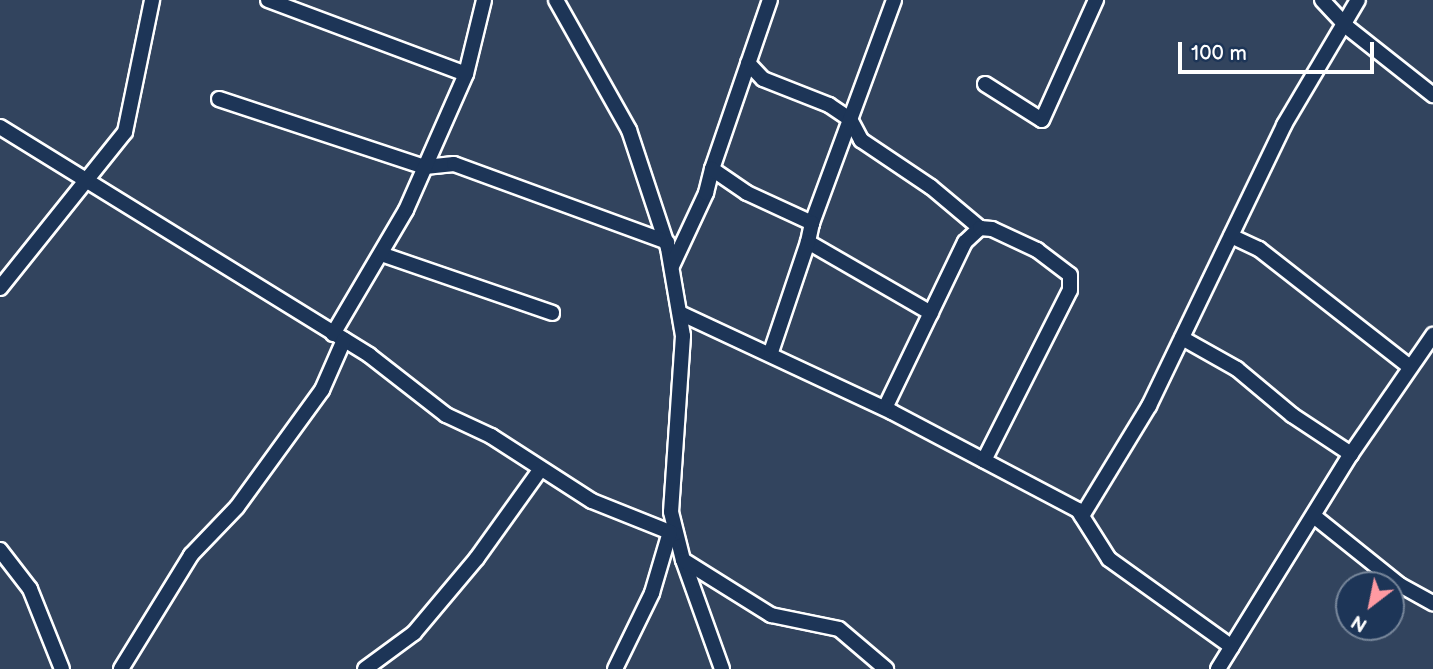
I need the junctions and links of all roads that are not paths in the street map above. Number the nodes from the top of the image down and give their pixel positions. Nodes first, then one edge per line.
1 (152, 0) edge
2 (268, 0) edge
3 (484, 0) edge
4 (556, 0) edge
5 (770, 0) edge
6 (894, 0) edge
7 (1096, 0) edge
8 (1322, 0) edge
9 (1358, 0) edge
10 (1343, 23) junction
11 (748, 63) junction
12 (466, 74) junction
13 (985, 84) dead end
14 (1433, 95) edge
15 (219, 99) dead end
16 (850, 119) junction
17 (0, 127) edge
18 (425, 167) junction
19 (712, 169) junction
20 (87, 183) junction
21 (812, 223) junction
22 (980, 228) junction
23 (1231, 236) junction
24 (667, 242) junction
25 (807, 242) junction
26 (381, 254) junction
27 (672, 266) junction
28 (0, 288) edge
29 (552, 313) dead end
30 (930, 313) junction
31 (682, 314) junction
32 (1433, 335) edge
33 (339, 337) junction
34 (1182, 338) junction
35 (771, 352) junction
36 (1410, 367) junction
37 (885, 408) junction
38 (1351, 454) junction
39 (984, 460) junction
40 (540, 470) junction
41 (1082, 516) junction
42 (1315, 517) junction
43 (672, 533) junction
44 (0, 550) edge
45 (683, 560) junction
46 (1433, 603) edge
47 (1232, 647) junction
48 (62, 669) edge
49 (121, 669) edge
50 (365, 669) edge
51 (615, 669) edge
52 (722, 669) edge
53 (886, 669) edge
54 (1218, 669) edge

1 - 20 street
2 - 12 street
3 - 12 street
4 - 24 street
5 - 11 street
6 - 16 street
7 - 13 street
8 - 10 street
9 - 10 street
10 - 14 street
10 - 23 street
11 - 16 street
11 - 19 street
12 - 18 street
15 - 18 street
16 - 21 street
16 - 22 street
17 - 20 street
18 - 24 street
18 - 26 street
19 - 21 street
19 - 27 street
20 - 28 street
20 - 33 street
21 - 25 street
22 - 30 street
22 - 39 street
23 - 34 street
23 - 36 street
24 - 27 street
25 - 30 street
25 - 35 street
26 - 29 street
26 - 33 street
27 - 31 street
30 - 37 street
31 - 35 street
31 - 43 street
32 - 36 street
33 - 40 street
33 - 49 street
34 - 38 street
34 - 41 street
35 - 37 street
36 - 38 street
37 - 39 street
38 - 42 street
39 - 41 street
40 - 43 street
40 - 50 street
41 - 47 street
42 - 46 street
42 - 47 street
43 - 45 street
43 - 51 street
44 - 48 street
45 - 52 street
45 - 53 street
47 - 54 street

